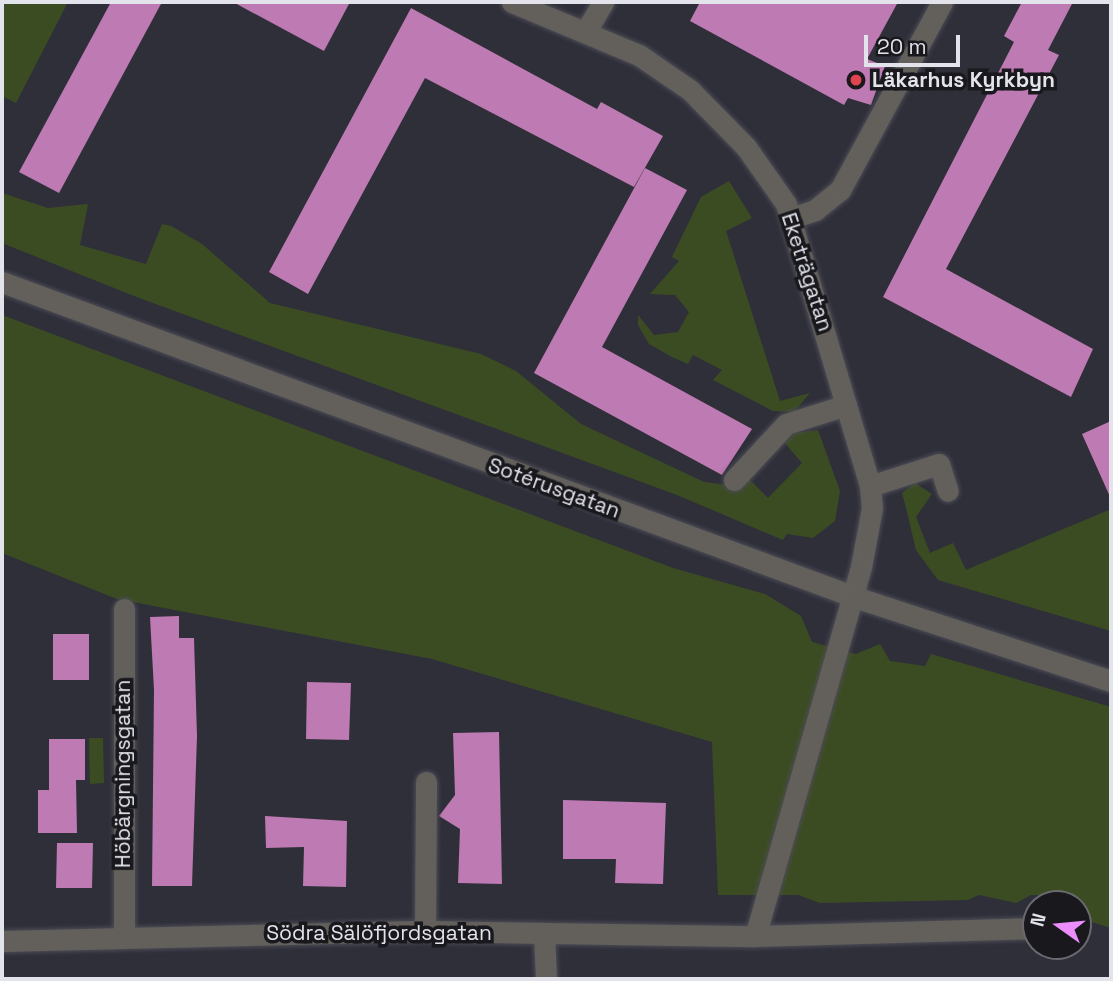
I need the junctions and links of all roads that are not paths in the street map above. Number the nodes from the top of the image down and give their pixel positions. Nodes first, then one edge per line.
1 (512, 2) edge
2 (603, 2) edge
3 (942, 2) edge
4 (587, 29) junction
5 (791, 218) junction
6 (2, 282) edge
7 (846, 405) junction
8 (734, 480) dead end
9 (870, 486) junction
10 (948, 491) dead end
11 (852, 596) junction
12 (124, 609) dead end
13 (1111, 681) edge
14 (426, 782) dead end
15 (1022, 928) edge
16 (425, 931) junction
17 (544, 933) junction
18 (755, 936) junction
19 (124, 938) junction
20 (2, 941) edge
21 (546, 979) edge

1 - 4 street, Eketrägatan
2 - 4 street
3 - 5 street
4 - 5 street, Eketrägatan
5 - 7 street, Eketrägatan
6 - 11 street, Sotérusgatan
7 - 8 street
7 - 9 street, Eketrägatan
9 - 10 street
9 - 11 street, Eketrägatan
11 - 13 street, Sotérusgatan
11 - 18 street
12 - 19 street, Höbärgningsgatan
14 - 16 street
15 - 18 street, Södra Sälöfjordsgatan
16 - 17 street, Södra Sälöfjordsgatan
16 - 19 street, Södra Sälöfjordsgatan
17 - 18 street, Södra Sälöfjordsgatan
17 - 21 street
19 - 20 street, Södra Sälöfjordsgatan

